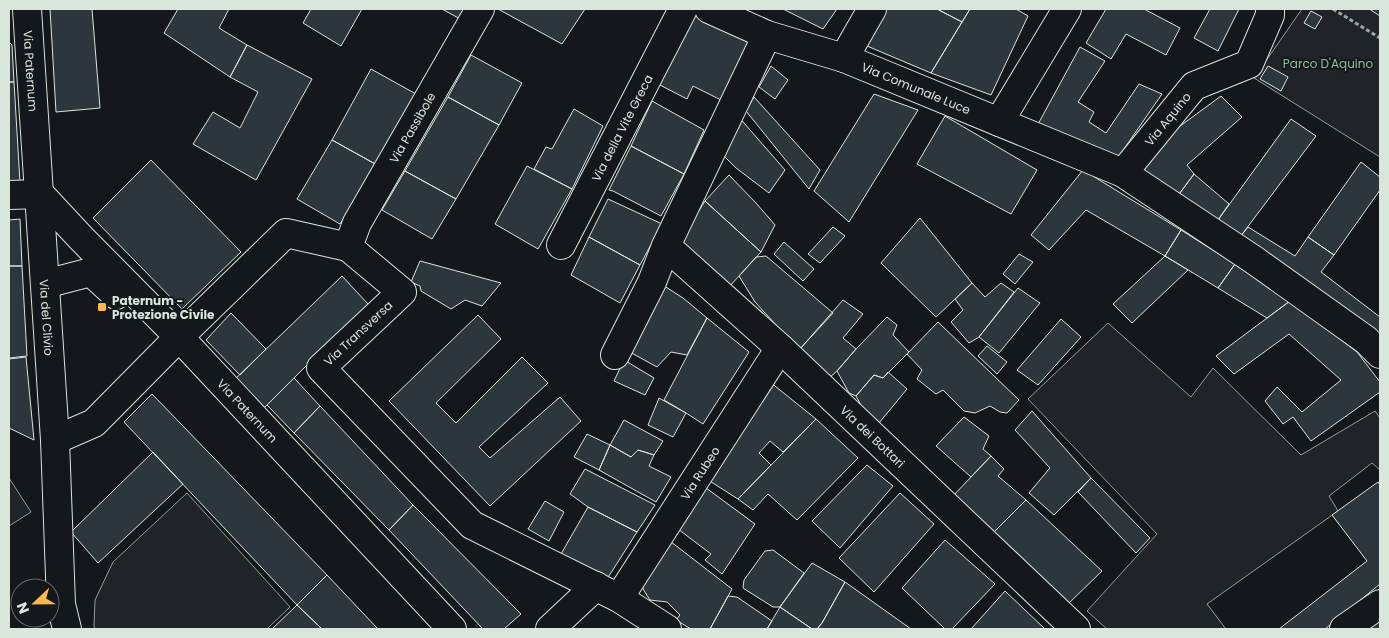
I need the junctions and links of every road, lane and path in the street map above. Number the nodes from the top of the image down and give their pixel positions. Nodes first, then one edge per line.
1 (27, 9) edge
2 (480, 9) edge
3 (682, 9) edge
4 (709, 9) edge
5 (872, 9) edge
6 (1067, 9) edge
7 (1270, 9) edge
8 (1334, 9) edge
9 (767, 35) junction
10 (1380, 38) edge
11 (844, 58) junction
12 (999, 122) junction
13 (1123, 173) junction
14 (40, 194) junction
15 (9, 195) edge
16 (352, 235) junction
17 (81, 238) junction
18 (561, 245) dead end
19 (666, 246) junction
20 (89, 272) junction
21 (45, 284) junction
22 (179, 337) junction
23 (780, 348) junction
24 (1380, 354) edge
25 (615, 355) dead end
26 (55, 440) junction
27 (608, 592) junction
28 (1380, 604) edge
29 (67, 629) edge
30 (452, 629) edge
31 (550, 629) edge
32 (667, 629) edge
33 (1076, 629) edge
34 (1344, 629) edge

1 - 14 street, Via Paternum
2 - 16 street, Via Passibole
3 - 18 street, Via della Vite Greca
4 - 9 street, Via Comunale Luce
5 - 11 street
6 - 12 street
7 - 13 street, Via Aquino
8 - 10 path
9 - 11 street, Via Comunale Luce
9 - 19 street
11 - 12 street, Via Comunale Luce
12 - 13 street, Via Comunale Luce
13 - 24 street, Via Comunale Luce
14 - 15 street
14 - 17 street, Via Paternum
14 - 21 street, Via del Clivio
16 - 22 street, Via Transversa
16 - 27 street, Via Transversa
17 - 20 street
17 - 22 street, Via Paternum
19 - 23 street, Via dei Bottari
19 - 25 street
20 - 21 street
20 - 22 street
21 - 26 street, Via del Clivio
22 - 26 street
22 - 30 street, Via Paternum
23 - 27 street, Via Rubeo
23 - 33 street, Via dei Bottari
26 - 29 street, Via del Clivio
27 - 31 street, Via Rubeo
27 - 32 street
28 - 34 street

